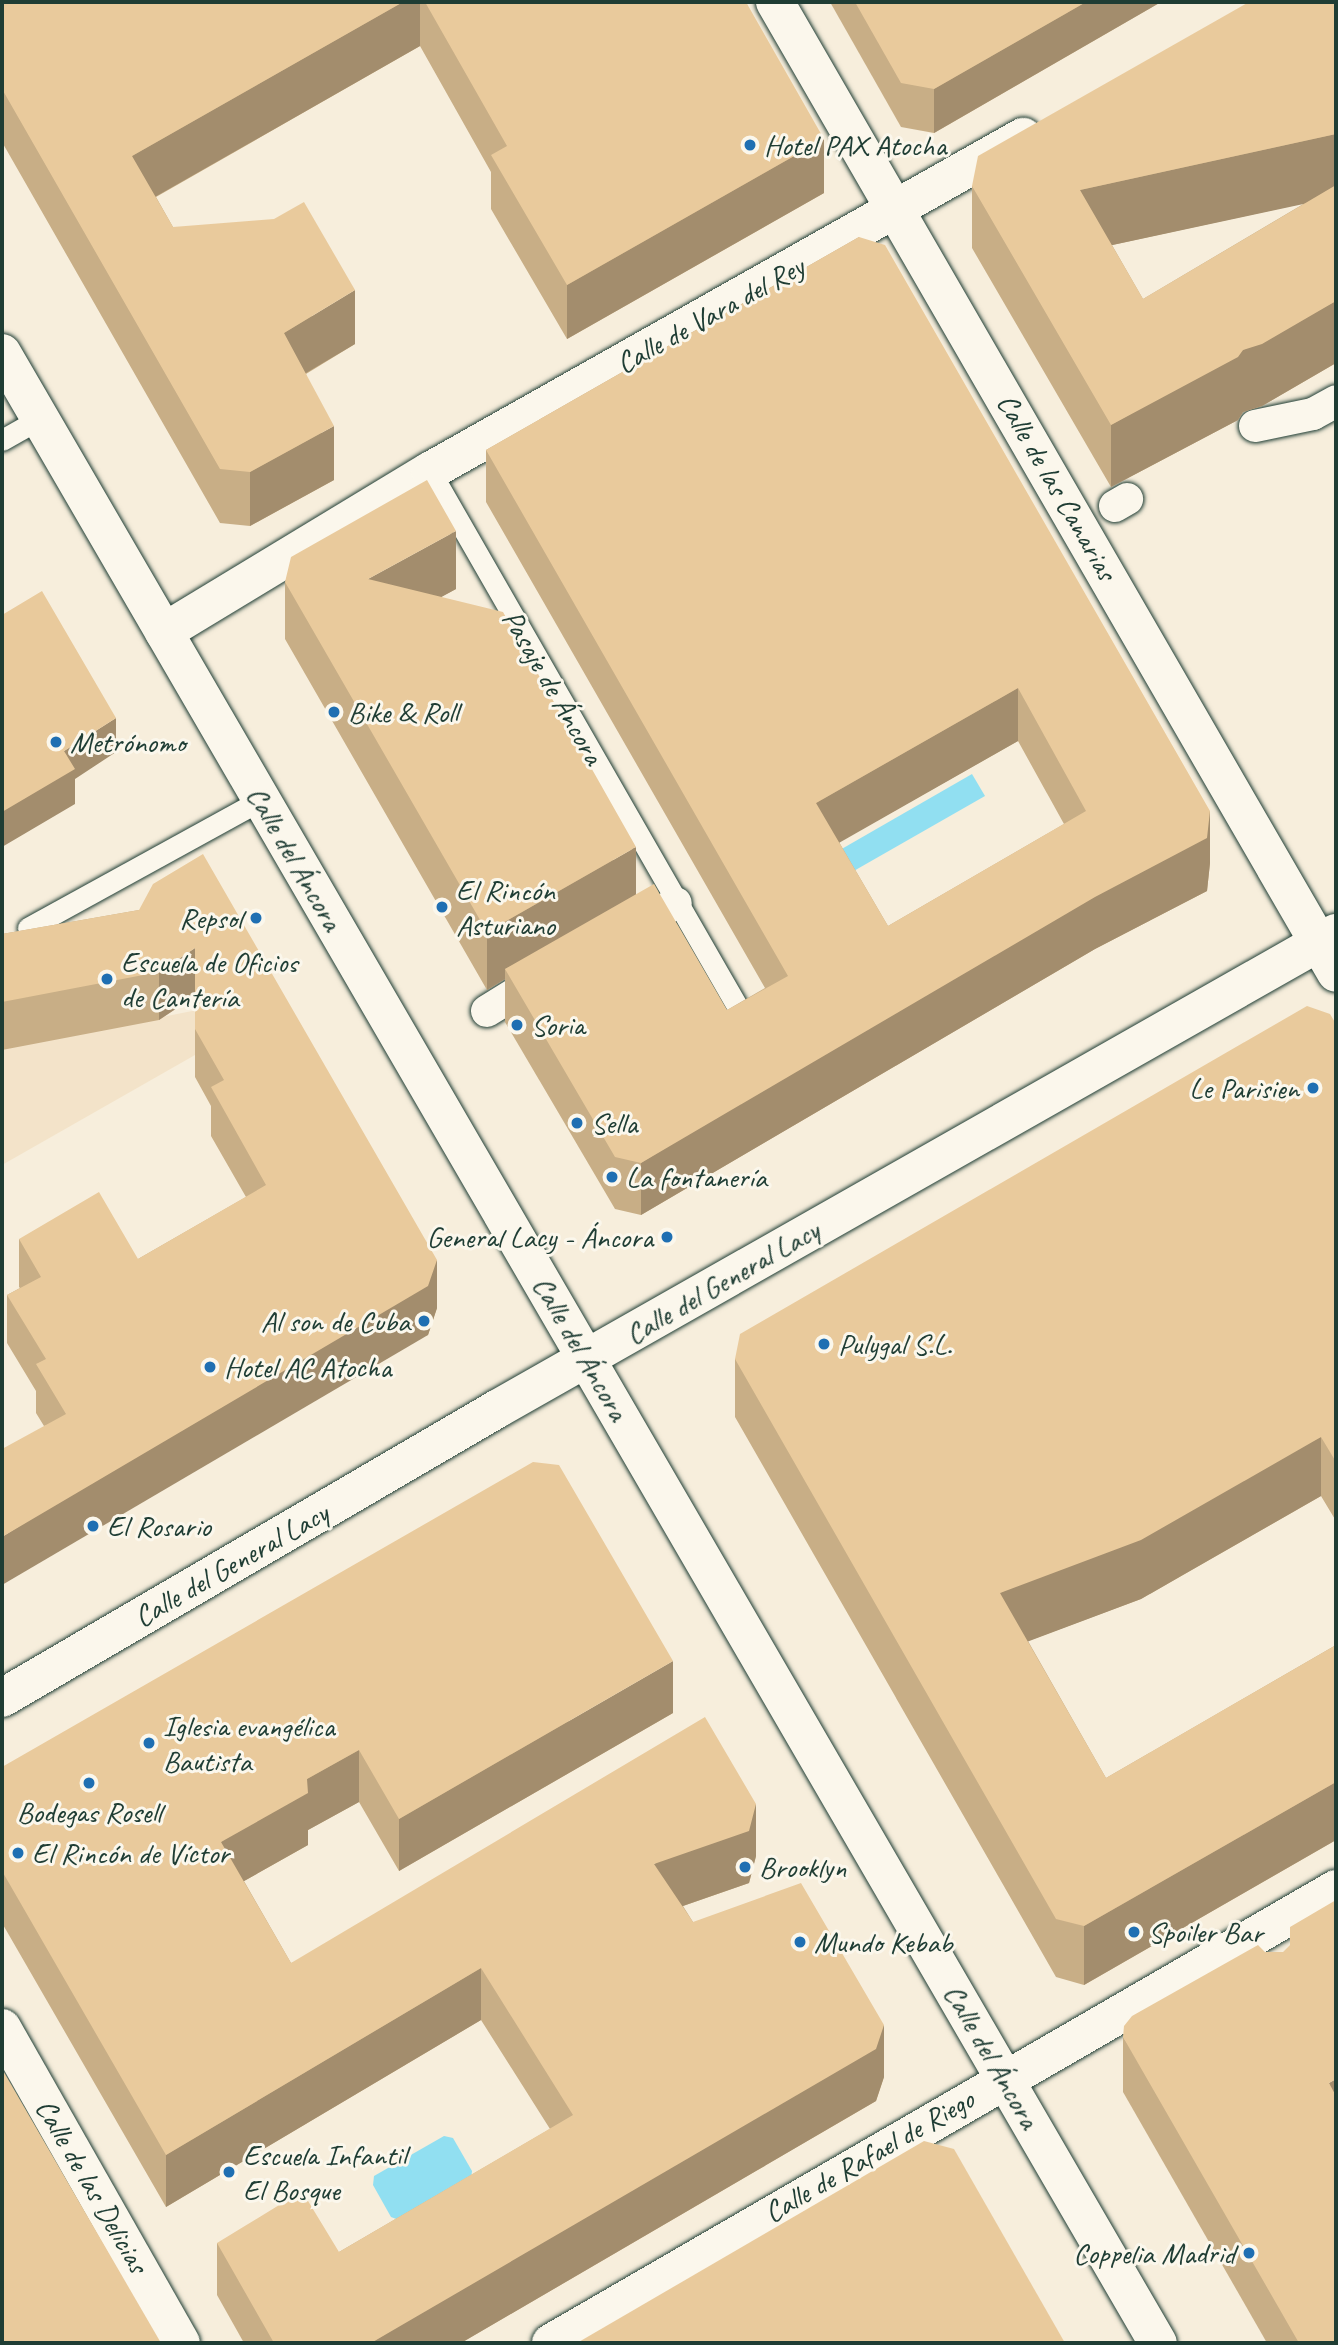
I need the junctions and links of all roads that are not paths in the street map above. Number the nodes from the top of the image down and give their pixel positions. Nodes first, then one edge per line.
1 (775, 2) edge
2 (1054, 119) edge
3 (895, 210) junction
4 (2, 354) edge
5 (1336, 401) edge
6 (40, 419) junction
7 (1255, 426) dead end
8 (2, 440) edge
9 (430, 471) junction
10 (164, 632) junction
11 (261, 800) junction
12 (676, 903) junction
13 (28, 928) edge
14 (604, 942) edge
15 (1331, 950) edge
16 (563, 964) edge
17 (487, 1011) dead end
18 (741, 1013) edge
19 (587, 1360) junction
20 (2, 1698) edge
21 (1336, 1889) edge
22 (2, 2028) edge
23 (1004, 2077) junction
24 (181, 2343) edge
25 (551, 2343) edge
26 (1158, 2343) edge

1 - 3 street, Calle de las Canarias
2 - 3 street, Calle de Vara del Rey
3 - 9 street, Calle de Vara del Rey
3 - 15 street, Calle de las Canarias
4 - 6 street, Calle del Áncora
5 - 7 street
6 - 8 lane
6 - 10 street, Calle del Áncora
9 - 10 street, Calle de Vara del Rey
9 - 12 lane, Pasaje de Áncora
10 - 11 street, Calle del Áncora
11 - 13 lane
11 - 19 street, Calle del Áncora
12 - 14 street
12 - 18 lane, Pasaje de Áncora
15 - 19 street, Calle del General Lacy
16 - 17 street
19 - 20 street, Calle del General Lacy
19 - 23 street, Calle del Áncora
21 - 23 street, Calle de Rafael de Riego
22 - 24 street, Calle de las Delicias
23 - 25 street, Calle de Rafael de Riego
23 - 26 street, Calle del Áncora

